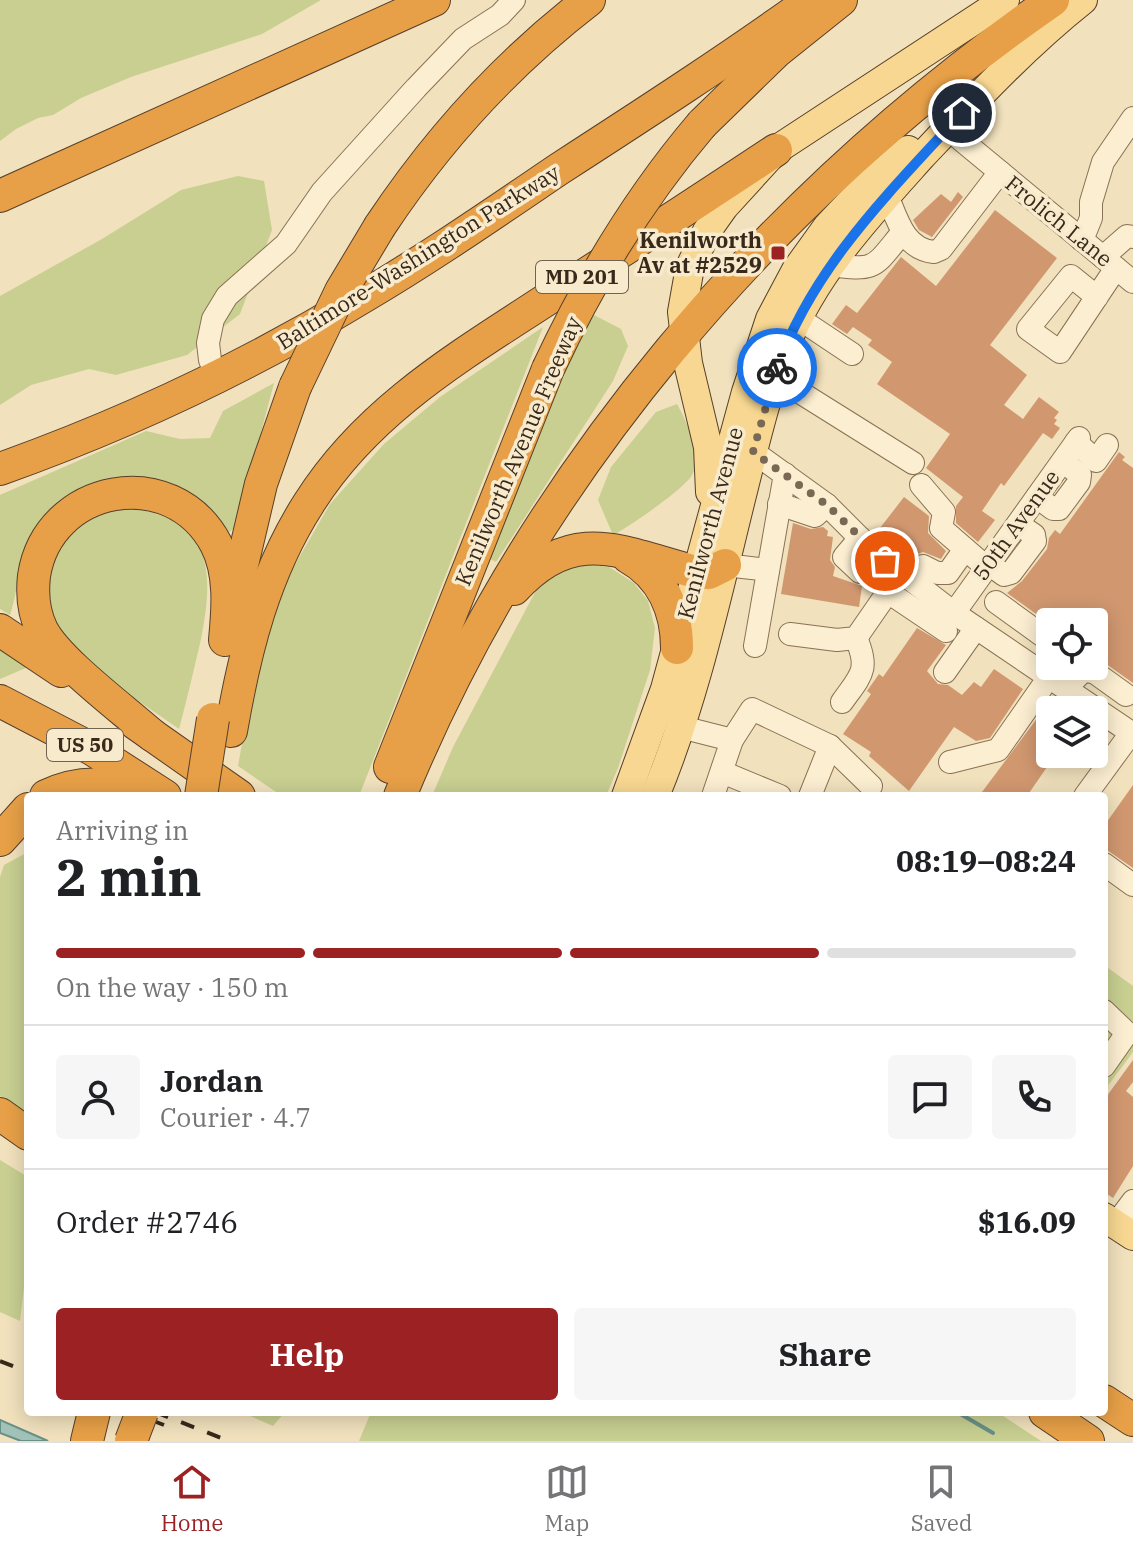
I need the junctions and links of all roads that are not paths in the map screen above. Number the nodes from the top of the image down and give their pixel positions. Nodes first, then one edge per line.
1 (409, 0) edge
2 (434, 0) edge
3 (514, 0) edge
4 (589, 0) edge
5 (811, 0) edge
6 (841, 0) edge
7 (1005, 0) edge
8 (1053, 0) edge
9 (1083, 0) edge
10 (309, 57) junction
11 (1133, 118) edge
12 (948, 129) junction
13 (776, 150) junction
14 (1000, 172) junction
15 (887, 195) junction
16 (0, 196) edge
17 (902, 233) junction
18 (1133, 237) edge
19 (1082, 240) junction
20 (830, 265) junction
21 (1117, 269) edge
22 (1097, 297) dead end
23 (798, 318) junction
24 (683, 334) junction
25 (852, 354) dead end
26 (774, 376) junction
27 (217, 378) junction
28 (695, 388) junction
29 (744, 445) junction
30 (1107, 445) dead end
31 (913, 463) dead end
32 (0, 469) edge
33 (785, 474) junction
34 (921, 485) dead end
35 (779, 504) junction
36 (827, 505) junction
37 (708, 528) junction
38 (860, 538) junction
39 (965, 549) junction
40 (611, 550) junction
41 (923, 566) dead end
42 (987, 566) junction
43 (710, 568) junction
44 (768, 570) junction
45 (860, 572) dead end
46 (895, 582) junction
47 (996, 602) dead end
48 (950, 622) junction
49 (483, 624) junction
50 (976, 628) junction
51 (0, 630) edge
52 (1036, 631) edge
53 (790, 634) dead end
54 (856, 638) junction
55 (225, 640) junction
56 (1036, 644) edge
57 (755, 646) dead end
58 (677, 648) junction
59 (1020, 657) junction
60 (945, 672) dead end
61 (1057, 683) junction
62 (1126, 695) dead end
63 (0, 701) edge
64 (842, 702) dead end
65 (222, 725) junction
66 (681, 727) junction
67 (1132, 733) edge
68 (152, 735) junction
69 (732, 740) junction
70 (830, 746) junction
71 (950, 762) dead end
72 (722, 772) junction
73 (871, 786) dead end
74 (56, 792) edge
75 (130, 792) edge
76 (159, 792) edge
77 (202, 792) edge
78 (220, 792) edge
79 (233, 792) edge
80 (381, 792) edge
81 (402, 792) edge
82 (628, 792) edge
83 (657, 792) edge
84 (714, 792) edge
85 (770, 792) edge
86 (812, 792) edge
87 (1088, 792) edge
88 (24, 813) edge
89 (0, 840) edge
90 (1108, 867) edge
91 (1133, 885) edge
92 (1108, 1015) edge
93 (1108, 1060) edge
94 (0, 1114) edge
95 (24, 1131) edge
96 (0, 1139) edge
97 (24, 1153) edge
98 (1133, 1201) edge
99 (1117, 1226) edge
100 (1108, 1404) edge
101 (93, 1416) edge
102 (140, 1416) edge
103 (1051, 1416) edge
104 (1133, 1420) edge
105 (87, 1441) edge
106 (131, 1441) edge
107 (1088, 1441) edge

1 - 10 highway
2 - 10 highway
3 - 27 street
4 - 55 highway, bridge
5 - 27 highway, Baltimore-Washington Parkway
6 - 80 highway, Kenilworth Avenue Freeway, bridge
7 - 13 main road, MD 201
8 - 24 highway
9 - 12 main road, Kenilworth Avenue
10 - 16 highway
11 - 19 street
12 - 14 street, Frolich Lane
12 - 15 main road, Kenilworth Avenue
12 - 29 main road, Kenilworth Avenue
13 - 24 main road
13 - 65 highway, MD 201
14 - 17 street
14 - 19 street, Frolich Lane
15 - 17 street
15 - 20 main road, Kenilworth Avenue
17 - 20 street
18 - 21 street
19 - 21 street, Frolich Lane
20 - 23 main road, Kenilworth Avenue
21 - 22 street
23 - 25 street
23 - 26 main road, Kenilworth Avenue
24 - 28 main road
24 - 49 highway
26 - 29 main road, Kenilworth Avenue
26 - 31 street
27 - 32 highway, Baltimore-Washington Parkway
28 - 29 main road
28 - 37 main road
29 - 33 street
29 - 37 main road, Kenilworth Avenue
29 - 43 main road, Kenilworth Avenue
30 - 42 street, 50th Avenue
33 - 35 street
33 - 36 street
34 - 39 street
35 - 36 street
35 - 44 street
36 - 38 street
37 - 43 main road, Kenilworth Avenue
38 - 45 street
38 - 46 street
39 - 41 street
39 - 42 street
40 - 43 highway
40 - 49 highway
40 - 58 highway
42 - 48 street, 50th Avenue
43 - 44 street
43 - 58 main road, Kenilworth Avenue
43 - 66 main road, Kenilworth Avenue
44 - 57 street
46 - 48 street
46 - 54 street
47 - 52 street
48 - 50 street
49 - 81 highway
50 - 59 street
50 - 60 street
51 - 68 highway, US 50
53 - 54 street
54 - 64 street
55 - 65 highway
55 - 68 highway
56 - 59 street
58 - 82 main road, Kenilworth Avenue
59 - 61 street
61 - 62 street
61 - 67 street
61 - 71 street
63 - 76 highway, US 50
65 - 77 highway, bridge
65 - 78 highway, MD 201
66 - 69 street
66 - 83 main road, Kenilworth Avenue
67 - 87 street
68 - 79 highway, US 50
69 - 70 street
69 - 72 street
70 - 73 street
70 - 86 street
72 - 84 street
72 - 85 street
74 - 75 highway
88 - 89 highway
90 - 91 street
92 - 93 street
94 - 95 highway
96 - 97 highway
98 - 99 street
100 - 104 highway
101 - 105 highway
102 - 106 highway, bridge
103 - 107 highway

